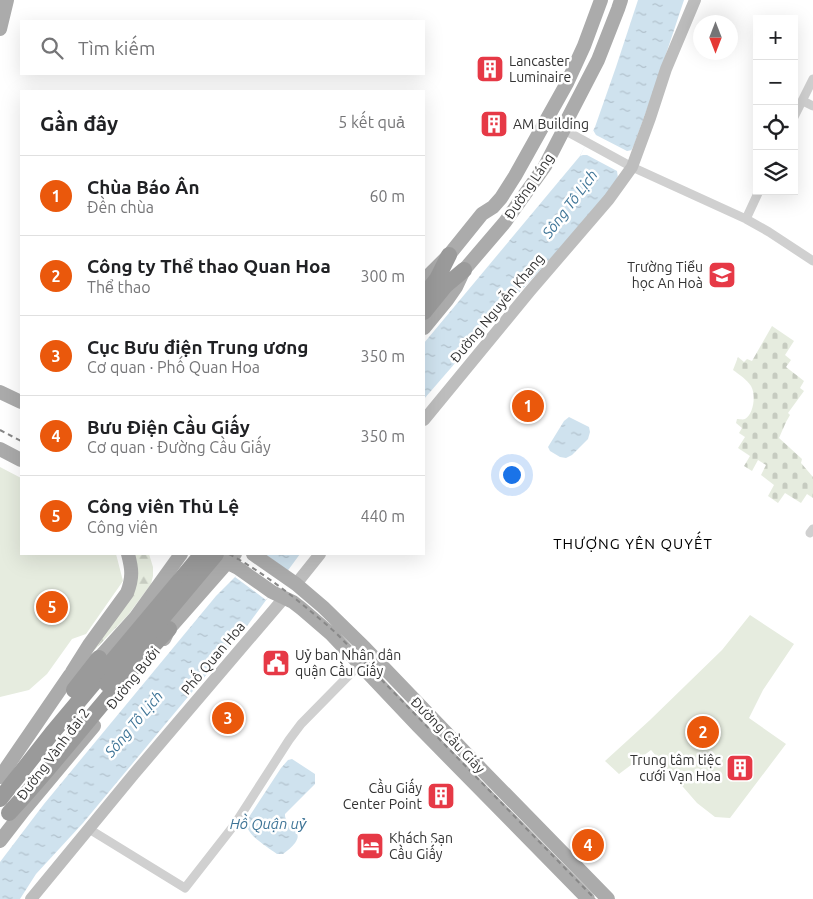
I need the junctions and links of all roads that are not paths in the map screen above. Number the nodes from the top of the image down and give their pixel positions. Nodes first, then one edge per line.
1 (7, 0) edge
2 (602, 0) edge
3 (621, 0) edge
4 (695, 0) edge
5 (0, 29) edge
6 (589, 34) junction
7 (606, 40) junction
8 (813, 79) edge
9 (803, 101) junction
10 (813, 106) edge
11 (798, 110) edge
12 (546, 120) junction
13 (564, 129) junction
14 (629, 165) junction
15 (757, 195) edge
16 (746, 220) junction
17 (449, 255) junction
18 (813, 261) edge
19 (464, 270) junction
20 (425, 279) edge
21 (425, 295) edge
22 (425, 311) edge
23 (425, 327) edge
24 (0, 392) edge
25 (20, 402) edge
26 (425, 419) edge
27 (0, 449) edge
28 (20, 459) edge
29 (128, 555) edge
30 (180, 555) edge
31 (201, 555) edge
32 (254, 555) edge
33 (319, 555) edge
34 (226, 557) edge
35 (296, 584) junction
36 (278, 595) junction
37 (169, 629) junction
38 (99, 658) junction
39 (360, 664) junction
40 (70, 674) junction
41 (103, 681) junction
42 (0, 777) edge
43 (0, 798) edge
44 (5, 819) edge
45 (89, 829) junction
46 (0, 841) edge
47 (546, 846) junction
48 (31, 899) edge
49 (588, 899) edge
50 (608, 899) edge

1 - 5 main road
2 - 6 main road, Đường Láng
3 - 7 main road, Đường Láng
4 - 14 main road, Đường Nguyễn Khang
6 - 7 main road
6 - 12 main road, Đường Láng
7 - 13 main road, Đường Láng
8 - 9 street
9 - 10 street
9 - 11 street
12 - 13 street
12 - 17 main road, Đường Láng
13 - 14 street
13 - 19 main road, Đường Láng
14 - 16 street
14 - 26 main road, Đường Nguyễn Khang
15 - 16 street
16 - 18 street
17 - 20 main road, Đường Láng
17 - 21 highway
19 - 22 highway
19 - 23 main road, Đường Láng
24 - 25 main road
27 - 28 main road
29 - 40 main road
30 - 38 main road
31 - 41 highway
32 - 35 main road, Đường Cầu Giấy
33 - 35 main road
34 - 36 main road, Đường Cầu Giấy
34 - 37 main road, Đường Bưởi
34 - 41 highway, bridge
35 - 47 main road, Đường Cầu Giấy
36 - 39 main road, Đường Cầu Giấy
36 - 45 main road, Phố Quan Hoa
37 - 44 highway
37 - 46 main road, Đường Bưởi
38 - 40 main road
38 - 43 highway
39 - 45 street
39 - 47 main road, Đường Cầu Giấy
40 - 42 main road
41 - 43 highway, Đường Vành đai 2
41 - 44 highway, Đường Vành đai 2
45 - 48 main road, Phố Quan Hoa
47 - 49 main road, Đường Cầu Giấy
47 - 50 main road, Đường Cầu Giấy

